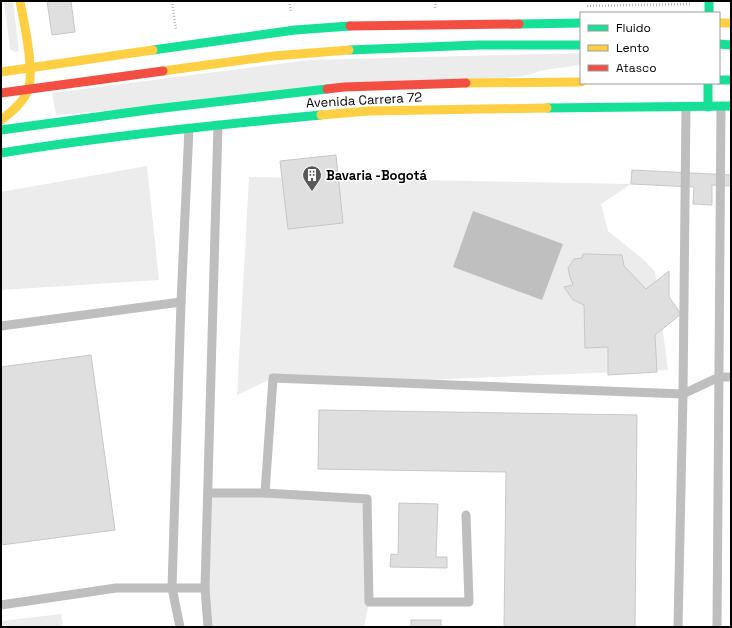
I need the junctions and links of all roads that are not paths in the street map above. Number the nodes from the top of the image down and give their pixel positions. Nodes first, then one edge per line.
1 (20, 1) edge
2 (709, 1) edge
3 (709, 12) edge
4 (580, 23) edge
5 (720, 23) edge
6 (731, 24) edge
7 (720, 44) edge
8 (580, 45) edge
9 (731, 45) edge
10 (30, 68) junction
11 (1, 72) edge
12 (720, 80) edge
13 (731, 80) edge
14 (580, 82) edge
15 (708, 84) edge
16 (29, 88) junction
17 (1, 93) edge
18 (708, 106) junction
19 (721, 106) junction
20 (731, 106) edge
21 (686, 107) junction
22 (1, 120) edge
23 (218, 125) junction
24 (189, 128) junction
25 (1, 130) edge
26 (1, 153) edge
27 (181, 302) junction
28 (1, 326) edge
29 (719, 377) junction
30 (731, 377) edge
31 (683, 394) junction
32 (208, 493) junction
33 (265, 493) junction
34 (466, 515) dead end
35 (172, 588) junction
36 (205, 588) junction
37 (1, 605) edge
38 (180, 627) edge
39 (208, 627) edge
40 (678, 627) edge
41 (717, 627) edge

1 - 10 main road
2 - 3 main road
4 - 10 main road
5 - 6 main road
7 - 9 main road
8 - 16 main road
10 - 11 main road
10 - 16 main road
12 - 13 main road
14 - 25 main road, Avenida Carrera 72
15 - 18 main road
16 - 17 main road
16 - 22 main road
18 - 19 main road, Avenida Carrera 72
18 - 21 main road, Avenida Carrera 72
19 - 20 main road, Avenida Carrera 72
19 - 29 lane
21 - 23 main road, Avenida Carrera 72
21 - 31 lane
23 - 24 main road, Avenida Carrera 72
23 - 32 lane
24 - 26 main road, Avenida Carrera 72
24 - 27 lane
27 - 28 lane
27 - 35 lane
29 - 30 lane
29 - 31 lane
29 - 41 lane
31 - 33 lane
31 - 40 lane
32 - 33 lane
32 - 36 lane
33 - 34 lane
35 - 36 lane
35 - 37 lane
35 - 38 lane
36 - 39 lane

